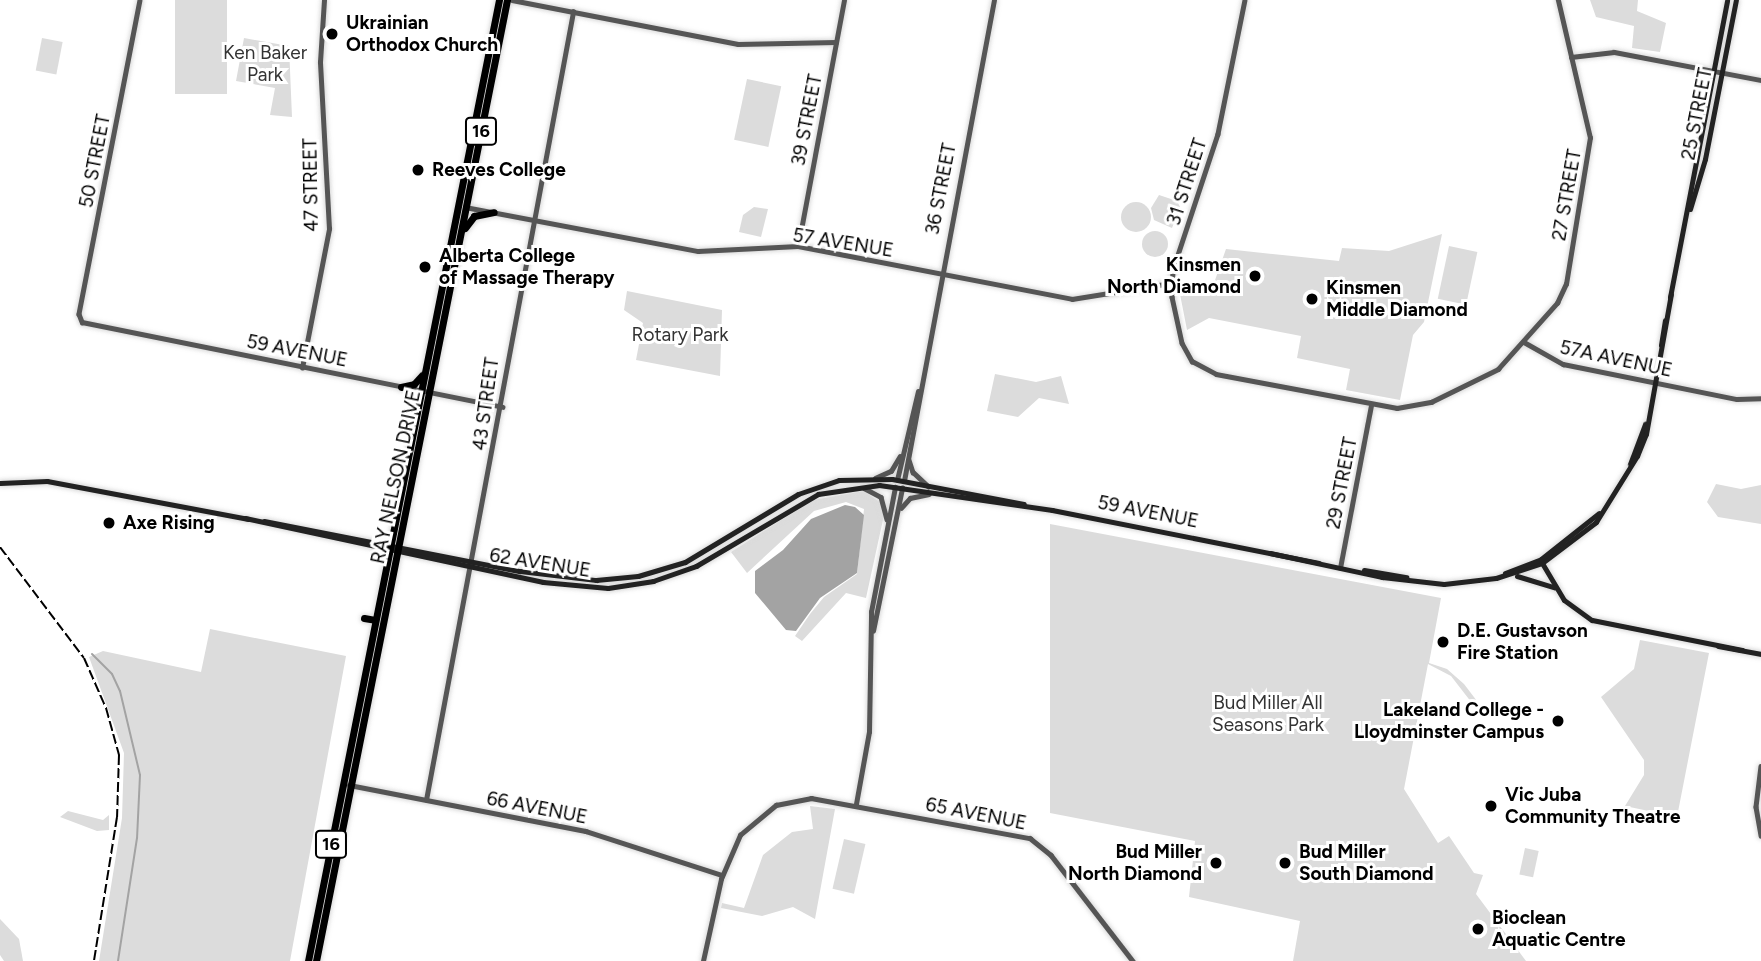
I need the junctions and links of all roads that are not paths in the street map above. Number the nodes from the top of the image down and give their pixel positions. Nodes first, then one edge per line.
1 (140, 0) edge
2 (324, 0) edge
3 (499, 0) edge
4 (509, 0) edge
5 (844, 0) edge
6 (994, 0) edge
7 (1245, 0) edge
8 (1558, 0) edge
9 (1727, 0) edge
10 (1736, 0) edge
11 (573, 12) junction
12 (836, 42) junction
13 (1571, 57) junction
14 (1714, 70) junction
15 (1722, 72) junction
16 (1761, 80) edge
17 (462, 206) junction
18 (494, 212) junction
19 (532, 220) junction
20 (1683, 233) junction
21 (462, 234) junction
22 (798, 246) junction
23 (940, 274) junction
24 (1171, 283) junction
25 (86, 326) joint
26 (1524, 342) junction
27 (302, 368) junction
28 (426, 368) junction
29 (1654, 383) junction
30 (920, 384) junction
31 (401, 387) junction
32 (425, 391) junction
33 (1761, 398) edge
34 (1371, 405) junction
35 (502, 407) junction
36 (1648, 417) junction
37 (903, 449) junction
38 (909, 456) junction
39 (875, 478) junction
40 (0, 483) edge
41 (900, 484) junction
42 (856, 486) junction
43 (929, 486) junction
44 (929, 494) junction
45 (1030, 506) junction
46 (896, 519) junction
47 (886, 530) junction
48 (393, 549) junction
49 (1541, 561) junction
50 (472, 564) junction
51 (1340, 567) junction
52 (1372, 573) junction
53 (1496, 578) junction
54 (1554, 587) junction
55 (364, 618) dead end
56 (375, 620) junction
57 (872, 632) junction
58 (1761, 654) edge
59 (1761, 766) edge
60 (347, 785) junction
61 (426, 800) junction
62 (856, 804) junction
63 (1761, 836) edge
64 (722, 875) junction
65 (308, 961) edge
66 (316, 961) edge
67 (703, 961) edge
68 (1133, 961) edge

1 - 25 street, 50 STREET
2 - 27 street, 47 STREET
3 - 17 highway, RAY NELSON DRIVE / 16
4 - 11 street
4 - 17 highway, RAY NELSON DRIVE / 16
5 - 12 street, 39 STREET
6 - 23 street, 36 STREET
7 - 24 street, 31 STREET
8 - 13 street, 27 STREET
9 - 14 main road, 25 STREET
10 - 15 main road, 25 STREET
11 - 12 street
11 - 19 street, 43 STREET
12 - 22 street, 39 STREET
13 - 14 street
13 - 26 street, 27 STREET
14 - 15 street
14 - 20 main road, 25 STREET
15 - 16 street
15 - 20 main road, 25 STREET
17 - 18 street, 57 AVENUE
17 - 21 highway, RAY NELSON DRIVE / 16
17 - 28 highway, RAY NELSON DRIVE / 16
18 - 19 street, 57 AVENUE
18 - 21 highway
19 - 22 street, 57 AVENUE
19 - 35 street, 43 STREET
20 - 29 main road, 25 STREET
21 - 32 highway, RAY NELSON DRIVE / 16
22 - 23 street, 57 AVENUE
23 - 24 street, 57 AVENUE
23 - 30 street, 36 STREET
24 - 34 street, 31 STREET
25 - 27 street, 59 AVENUE
26 - 29 street, 57A AVENUE
26 - 34 street
27 - 31 street, 59 AVENUE
28 - 31 highway
28 - 32 highway, RAY NELSON DRIVE / 16
29 - 33 street, 57A AVENUE
29 - 36 main road, 25 STREET
30 - 37 street, 36 STREET
30 - 38 street, 36 STREET
31 - 32 street, 59 AVENUE
32 - 35 street, 59 AVENUE
32 - 48 highway, RAY NELSON DRIVE / 16
34 - 51 street, 29 STREET
35 - 50 street, 43 STREET
36 - 49 main road
36 - 49 main road
37 - 39 street
37 - 41 street, 36 STREET
38 - 41 street, 36 STREET
38 - 43 street
39 - 41 main road, 62 AVENUE
39 - 50 main road, 62 AVENUE
40 - 48 main road, 62 AVENUE
41 - 42 main road, 62 AVENUE
41 - 43 main road, 59 AVENUE
41 - 44 main road, 59 AVENUE
41 - 46 street, 36 STREET
41 - 47 street, 36 STREET
42 - 47 street
42 - 50 main road, 62 AVENUE
43 - 45 main road, 59 AVENUE
44 - 45 main road, 59 AVENUE
44 - 46 street
45 - 51 main road, 59 AVENUE
46 - 57 street, 36 STREET
47 - 57 street, 36 STREET
48 - 50 main road, 62 AVENUE
48 - 56 highway, RAY NELSON DRIVE / 16
48 - 60 highway, RAY NELSON DRIVE / 16
49 - 52 main road
49 - 53 main road
49 - 54 main road
50 - 61 street, 43 STREET
51 - 52 main road, 59 AVENUE
52 - 53 main road
53 - 54 main road
54 - 58 main road
55 - 56 highway
56 - 60 highway, RAY NELSON DRIVE / 16
57 - 62 street, 36 STREET
59 - 63 street
60 - 61 street, 66 AVENUE
60 - 65 highway, RAY NELSON DRIVE / 16
60 - 66 highway, RAY NELSON DRIVE / 16
61 - 64 street, 66 AVENUE
62 - 64 street, 65 AVENUE
62 - 68 street, 65 AVENUE
64 - 67 street

